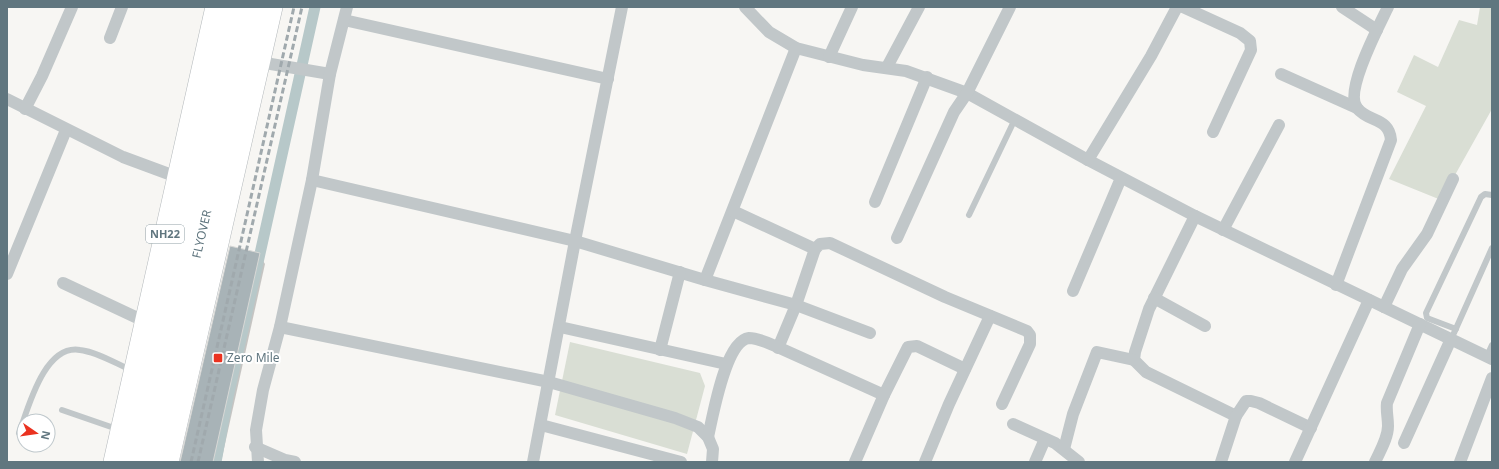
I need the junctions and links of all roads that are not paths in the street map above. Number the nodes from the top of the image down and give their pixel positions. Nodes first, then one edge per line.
1 (72, 7) edge
2 (122, 7) edge
3 (216, 7) edge
4 (235, 7) edge
5 (255, 7) edge
6 (272, 7) edge
7 (347, 7) edge
8 (622, 7) edge
9 (745, 7) edge
10 (852, 7) edge
11 (919, 7) edge
12 (1010, 7) edge
13 (1177, 7) edge
14 (1183, 7) edge
15 (1342, 7) edge
16 (1388, 7) edge
17 (344, 20) junction
18 (1378, 30) junction
19 (110, 38) dead end
20 (796, 48) junction
21 (829, 57) junction
22 (259, 62) junction
23 (887, 68) junction
24 (330, 74) junction
25 (1280, 74) dead end
26 (927, 78) junction
27 (608, 80) junction
28 (967, 93) junction
29 (9, 104) edge
30 (1357, 108) junction
31 (25, 109) junction
32 (1015, 119) junction
33 (1279, 124) dead end
34 (66, 130) junction
35 (1213, 132) dead end
36 (1088, 160) junction
37 (177, 177) junction
38 (1121, 178) junction
39 (1453, 179) dead end
40 (312, 180) junction
41 (1492, 195) edge
42 (875, 202) dead end
43 (733, 211) junction
44 (969, 215) dead end
45 (1195, 216) junction
46 (1223, 230) junction
47 (897, 238) dead end
48 (575, 241) junction
49 (1492, 248) edge
50 (815, 249) junction
51 (680, 272) junction
52 (7, 274) edge
53 (704, 280) junction
54 (63, 283) dead end
55 (1336, 285) junction
56 (1073, 291) dead end
57 (1154, 298) junction
58 (1369, 300) junction
59 (796, 305) junction
60 (1384, 307) junction
61 (990, 316) junction
62 (146, 322) junction
63 (1420, 324) junction
64 (1205, 326) dead end
65 (280, 327) junction
66 (560, 327) junction
67 (870, 333) dead end
68 (1454, 334) junction
69 (778, 348) junction
70 (660, 350) junction
71 (1490, 353) edge
72 (1134, 360) junction
73 (726, 364) junction
74 (965, 369) junction
75 (134, 371) junction
76 (1492, 378) edge
77 (548, 382) junction
78 (884, 395) junction
79 (1002, 404) dead end
80 (62, 410) dead end
81 (26, 413) edge
82 (1236, 416) junction
83 (176, 424) junction
84 (1013, 424) dead end
85 (541, 425) junction
86 (1311, 428) junction
87 (121, 430) junction
88 (708, 437) junction
89 (1045, 439) junction
90 (1404, 443) dead end
91 (255, 447) junction
92 (1064, 449) junction
93 (143, 454) edge
94 (114, 462) edge
95 (168, 462) edge
96 (172, 462) edge
97 (258, 462) edge
98 (295, 462) edge
99 (533, 462) edge
100 (681, 462) edge
101 (712, 462) edge
102 (855, 462) edge
103 (925, 462) edge
104 (1036, 462) edge
105 (1079, 462) edge
106 (1221, 462) edge
107 (1296, 462) edge
108 (1375, 462) edge
109 (1460, 462) edge

1 - 31 street
2 - 19 street
3 - 37 highway, NH22
4 - 93 highway, FLYOVER
5 - 93 highway, FLYOVER
6 - 22 highway
7 - 17 street
8 - 27 street
9 - 20 street
10 - 21 street
11 - 23 street
12 - 28 street
13 - 36 street
14 - 35 street
15 - 18 street
16 - 18 street
17 - 24 street
17 - 27 street
18 - 30 street
20 - 21 street
20 - 43 street
21 - 23 street
22 - 24 street
22 - 83 highway
23 - 26 street
24 - 40 street
25 - 30 street
26 - 28 street
26 - 42 street
27 - 48 street
28 - 32 street
28 - 47 street
29 - 31 street
30 - 55 street
31 - 34 street
32 - 36 street
32 - 44 lane
33 - 46 street
34 - 37 street
34 - 52 street
36 - 38 street
37 - 62 highway, NH22
38 - 45 street
38 - 56 street
39 - 60 street
40 - 48 street
40 - 65 street
41 - 68 lane
43 - 50 street
43 - 53 street
45 - 46 street
45 - 57 street
46 - 55 street
48 - 51 street
48 - 66 street
49 - 68 lane
50 - 59 street
50 - 61 street
51 - 53 street
51 - 70 street
53 - 59 street
54 - 62 street
55 - 58 street
57 - 64 street
57 - 72 street
58 - 60 street
58 - 86 street
59 - 67 street
59 - 69 street
60 - 63 street
61 - 74 street
61 - 79 street
62 - 75 highway, NH22
63 - 68 street
63 - 108 street
65 - 77 street
65 - 91 street
66 - 70 street
66 - 77 street
68 - 71 street
68 - 90 street
69 - 73 street
69 - 78 street
70 - 73 street
72 - 82 street
72 - 92 street
73 - 88 street
74 - 78 street
74 - 103 street
75 - 81 lane
75 - 87 highway, NH22
76 - 109 street
77 - 85 street
77 - 88 street
78 - 102 street
80 - 87 lane
82 - 86 street
82 - 106 street
83 - 95 highway
83 - 96 highway
84 - 89 street
85 - 99 street
85 - 100 street
86 - 107 street
87 - 94 highway, NH22
88 - 101 street
89 - 92 street
89 - 104 street
91 - 97 street
91 - 98 street
92 - 105 street

